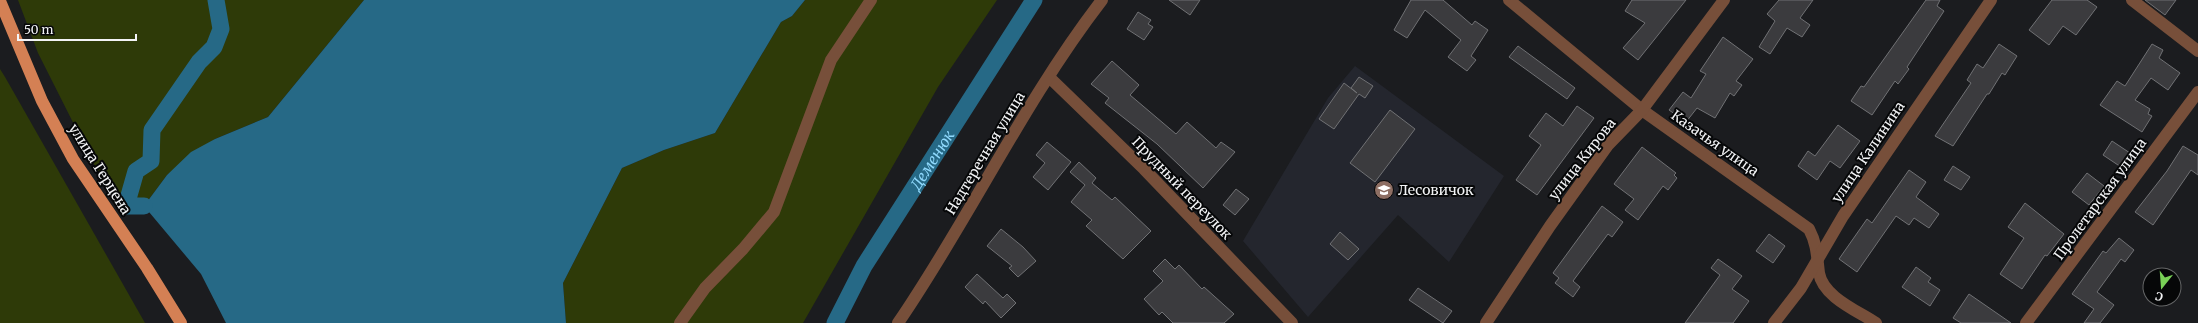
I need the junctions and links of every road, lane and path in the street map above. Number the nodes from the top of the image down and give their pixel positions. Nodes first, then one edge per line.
1 (871, 0) edge
2 (1102, 0) edge
3 (1509, 0) edge
4 (1724, 0) edge
5 (1991, 0) edge
6 (2132, 0) edge
7 (0, 1) edge
8 (2198, 51) edge
9 (1049, 77) junction
10 (2198, 92) edge
11 (1642, 110) junction
12 (1819, 257) junction
13 (181, 323) edge
14 (680, 323) edge
15 (898, 323) edge
16 (1292, 323) edge
17 (1486, 323) edge
18 (1774, 323) edge
19 (1876, 323) edge
20 (2026, 323) edge

1 - 14 street
2 - 9 street, Надтеречная улица
3 - 11 street, Казачья улица
4 - 11 street, улица Кирова
5 - 12 street, улица Калинина
6 - 8 street
7 - 13 main road, улица Герцена
9 - 15 street, Надтеречная улица
9 - 16 street, Прудный переулок
10 - 20 street, Пролетарская улица
11 - 12 street, Казачья улица
11 - 17 street, улица Кирова
12 - 18 street, улица Калинина
12 - 19 street, Казачья улица

